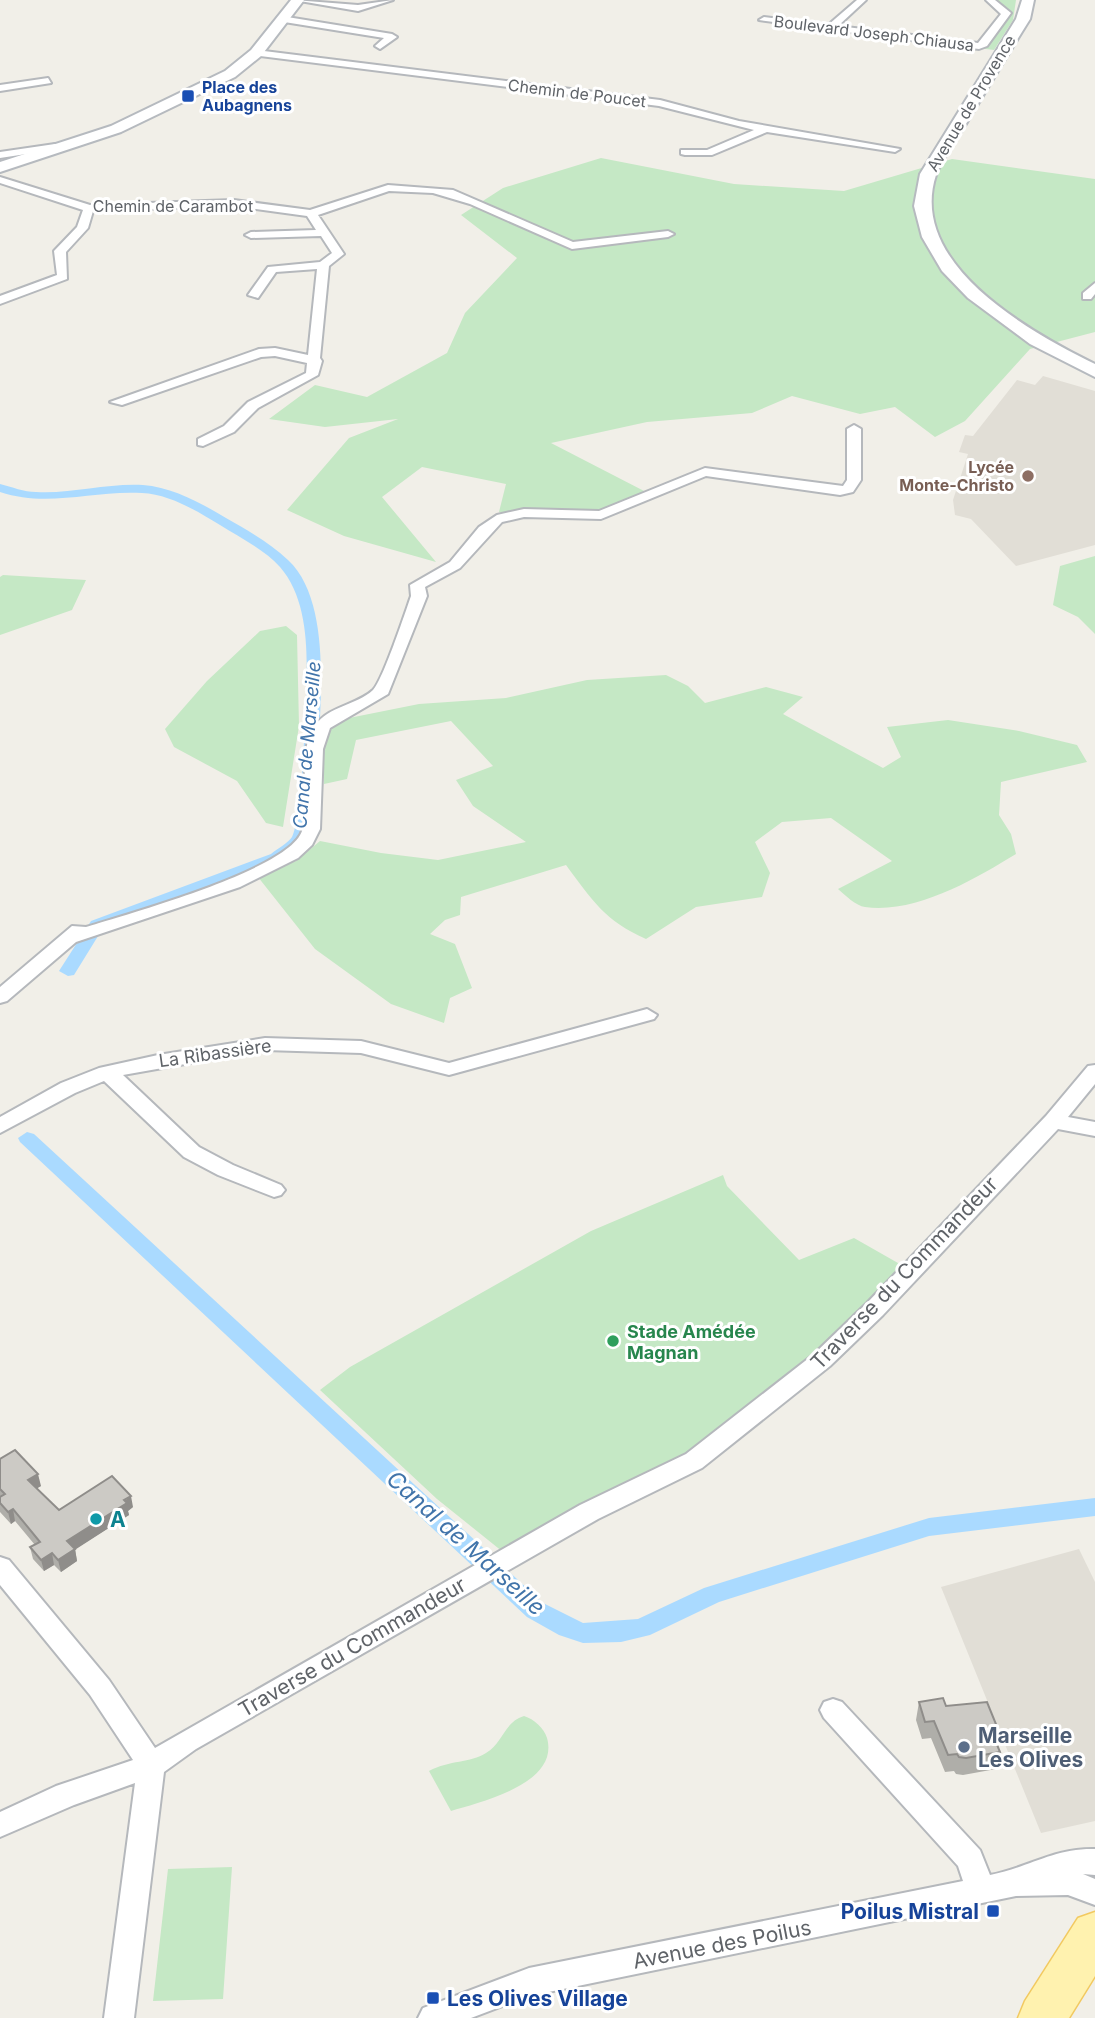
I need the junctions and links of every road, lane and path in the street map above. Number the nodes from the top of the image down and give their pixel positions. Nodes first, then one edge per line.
1 (298, 0) edge
2 (389, 0) edge
3 (862, 0) edge
4 (990, 0) edge
5 (1027, 4) edge
6 (1006, 12) junction
7 (281, 19) junction
8 (764, 20) dead end
9 (830, 28) junction
10 (984, 44) joint
11 (380, 46) dead end
12 (256, 53) junction
13 (48, 81) dead end
14 (0, 88) edge
15 (764, 129) junction
16 (55, 147) junction
17 (895, 149) dead end
18 (685, 152) dead end
19 (0, 155) edge
20 (0, 167) edge
21 (0, 180) edge
22 (89, 208) junction
23 (311, 213) junction
24 (324, 233) junction
25 (251, 234) dead end
26 (668, 234) dead end
27 (323, 265) junction
28 (254, 295) dead end
29 (0, 300) edge
30 (316, 361) junction
31 (1095, 369) edge
32 (117, 402) dead end
33 (854, 429) dead end
34 (203, 442) dead end
35 (137, 911) junction
36 (82, 934) junction
37 (0, 997) edge
38 (647, 1015) dead end
39 (1095, 1071) edge
40 (106, 1073) junction
41 (1053, 1121) junction
42 (0, 1126) edge
43 (1095, 1129) edge
44 (274, 1190) dead end
45 (0, 1567) edge
46 (833, 1710) dead end
47 (151, 1766) junction
48 (0, 1825) edge
49 (1095, 1862) edge
50 (1016, 1883) junction
51 (981, 1891) junction
52 (1095, 1892) edge
53 (1095, 1934) edge
54 (1095, 1973) edge
55 (119, 2018) edge
56 (433, 2018) edge
57 (1042, 2018) edge
58 (1068, 2018) edge

1 - 2 street
1 - 7 main road
3 - 9 street
4 - 6 street
5 - 6 street
5 - 31 main road, Avenue de Provence
6 - 10 street
7 - 11 street
7 - 12 main road
8 - 9 street, Boulevard Joseph Chiausa
9 - 10 street, Boulevard Joseph Chiausa
12 - 15 street, Chemin de Poucet
12 - 16 main road
13 - 14 street
15 - 17 street, Chemin de Poucet
15 - 18 street
16 - 19 street
16 - 20 main road
21 - 22 street, Chemin de Carambot
22 - 23 street, Chemin de Carambot
22 - 29 street
23 - 24 street
23 - 26 street, Chemin de Carambot
24 - 25 street
24 - 27 street
27 - 28 street
27 - 30 street
30 - 32 street
30 - 34 street
33 - 35 street
35 - 36 street
35 - 36 street
36 - 37 street
38 - 40 street, La Ribassière
39 - 41 street, Traverse du Commandeur
40 - 42 street, La Ribassière
40 - 44 street
41 - 43 street
41 - 47 street, Traverse du Commandeur
45 - 47 street
46 - 51 street
47 - 48 street, Traverse du Commandeur
47 - 55 street
49 - 50 street, Avenue des Poilus
50 - 51 street, Avenue des Poilus
50 - 52 street, Avenue des Poilus
51 - 56 street, Avenue des Poilus
53 - 57 main road
54 - 58 main road

